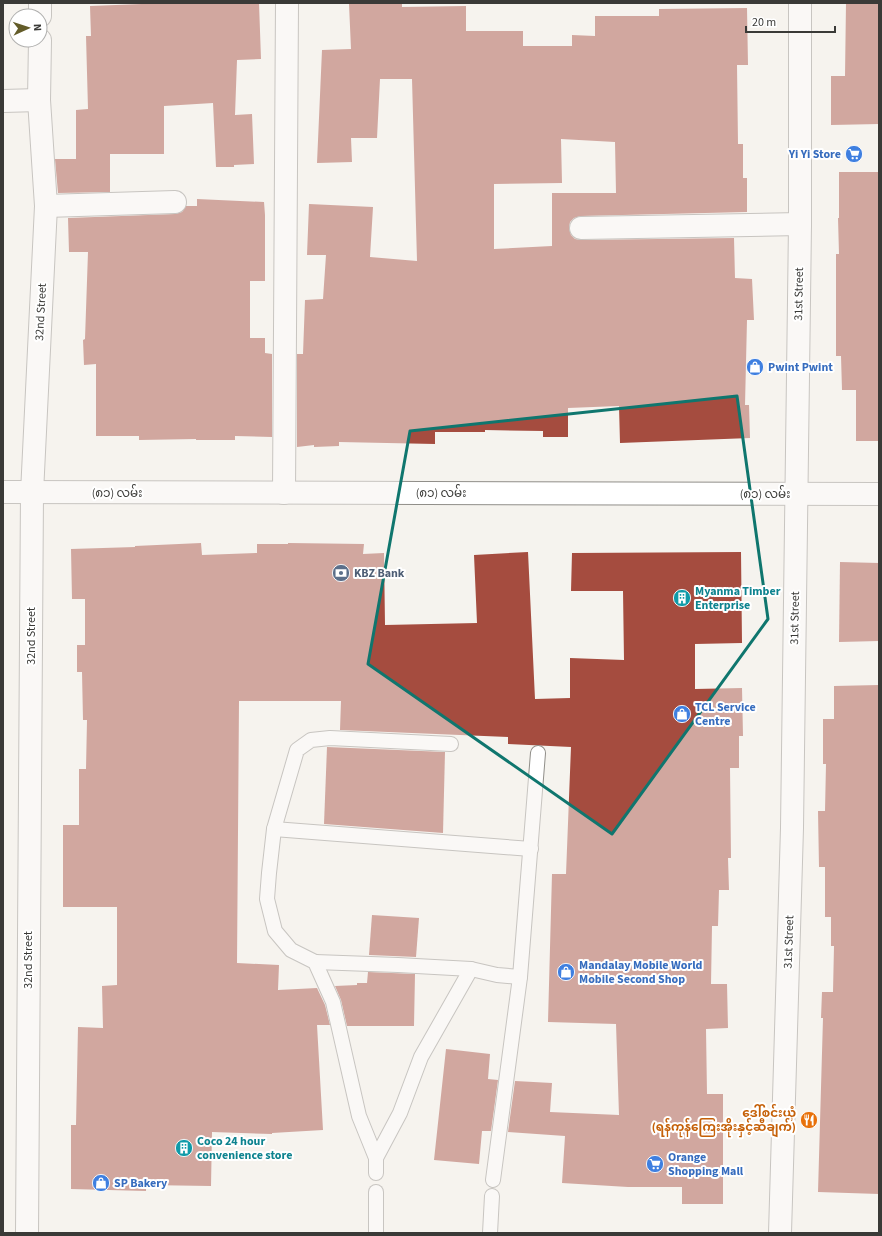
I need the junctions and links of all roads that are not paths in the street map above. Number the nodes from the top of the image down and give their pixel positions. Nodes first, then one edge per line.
1 (287, 3) edge
2 (800, 3) edge
3 (40, 48) edge
4 (39, 100) junction
5 (3, 101) edge
6 (175, 202) dead end
7 (46, 206) junction
8 (800, 224) junction
9 (581, 228) dead end
10 (3, 492) edge
11 (32, 493) junction
12 (284, 493) junction
13 (796, 494) junction
14 (879, 494) edge
15 (451, 744) dead end
16 (538, 753) dead end
17 (274, 829) junction
18 (532, 850) junction
19 (315, 962) junction
20 (471, 969) junction
21 (520, 976) junction
22 (376, 1158) junction
23 (376, 1173) dead end
24 (493, 1180) dead end
25 (376, 1192) dead end
26 (492, 1196) dead end
27 (27, 1233) edge
28 (376, 1233) edge
29 (490, 1233) edge
30 (780, 1233) edge

1 - 12 street
2 - 8 street, 31st Street
3 - 4 street, 32nd Street
4 - 5 street
4 - 7 street, 32nd Street
6 - 7 street
7 - 11 street, 32nd Street
8 - 9 street
8 - 13 street, 31st Street
10 - 11 street, (၈၁) လမ်း
11 - 12 street, (၈၁) လမ်း
11 - 27 street, 32nd Street
12 - 13 street, (၈၁) လမ်း
13 - 14 street, (၈၁) လမ်း
13 - 30 street, 31st Street
15 - 17 lane
16 - 18 lane
17 - 18 lane
17 - 19 lane
18 - 21 lane
19 - 20 lane
19 - 22 lane
20 - 21 lane
20 - 22 lane
21 - 24 lane
22 - 23 lane
25 - 28 lane
26 - 29 lane

